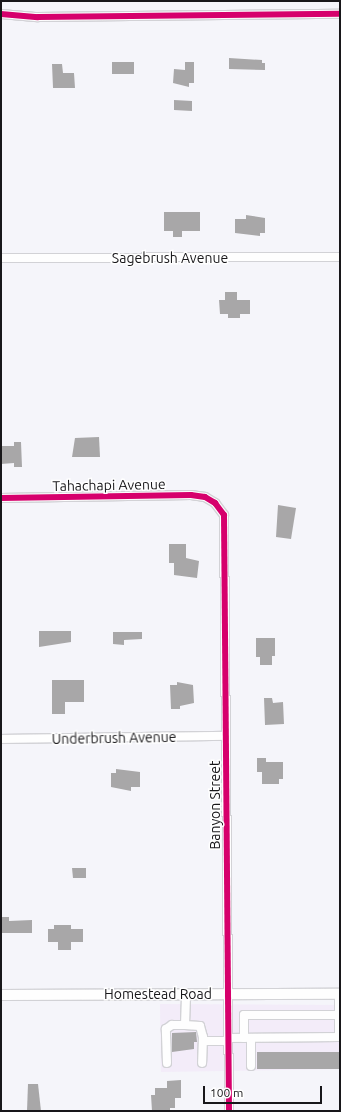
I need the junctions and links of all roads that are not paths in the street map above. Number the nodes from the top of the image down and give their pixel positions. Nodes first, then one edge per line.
1 (1, 14) edge
2 (340, 14) edge
3 (340, 257) edge
4 (1, 258) edge
5 (1, 498) edge
6 (215, 503) joint
7 (226, 736) junction
8 (1, 739) edge
9 (186, 994) junction
10 (227, 994) junction
11 (340, 994) edge
12 (1, 995) edge
13 (339, 1015) edge
14 (185, 1025) junction
15 (248, 1038) junction
16 (228, 1039) junction
17 (203, 1041) junction
18 (167, 1063) dead end
19 (202, 1063) dead end
20 (251, 1066) dead end
21 (229, 1111) edge

1 - 2 street
3 - 4 street, Sagebrush Avenue
5 - 6 street, Tahachapi Avenue
6 - 7 street, Banyon Street
7 - 8 street, Underbrush Avenue
7 - 10 street, Banyon Street
9 - 10 main road, Homestead Road
9 - 12 main road, Homestead Road
9 - 14 street
10 - 11 main road, Homestead Road
10 - 16 street, Banyon Street
11 - 13 street
13 - 15 street
13 - 15 street
14 - 17 street
14 - 18 street
15 - 16 street
15 - 20 street
16 - 17 street
16 - 21 street, Banyon Street
17 - 19 street

